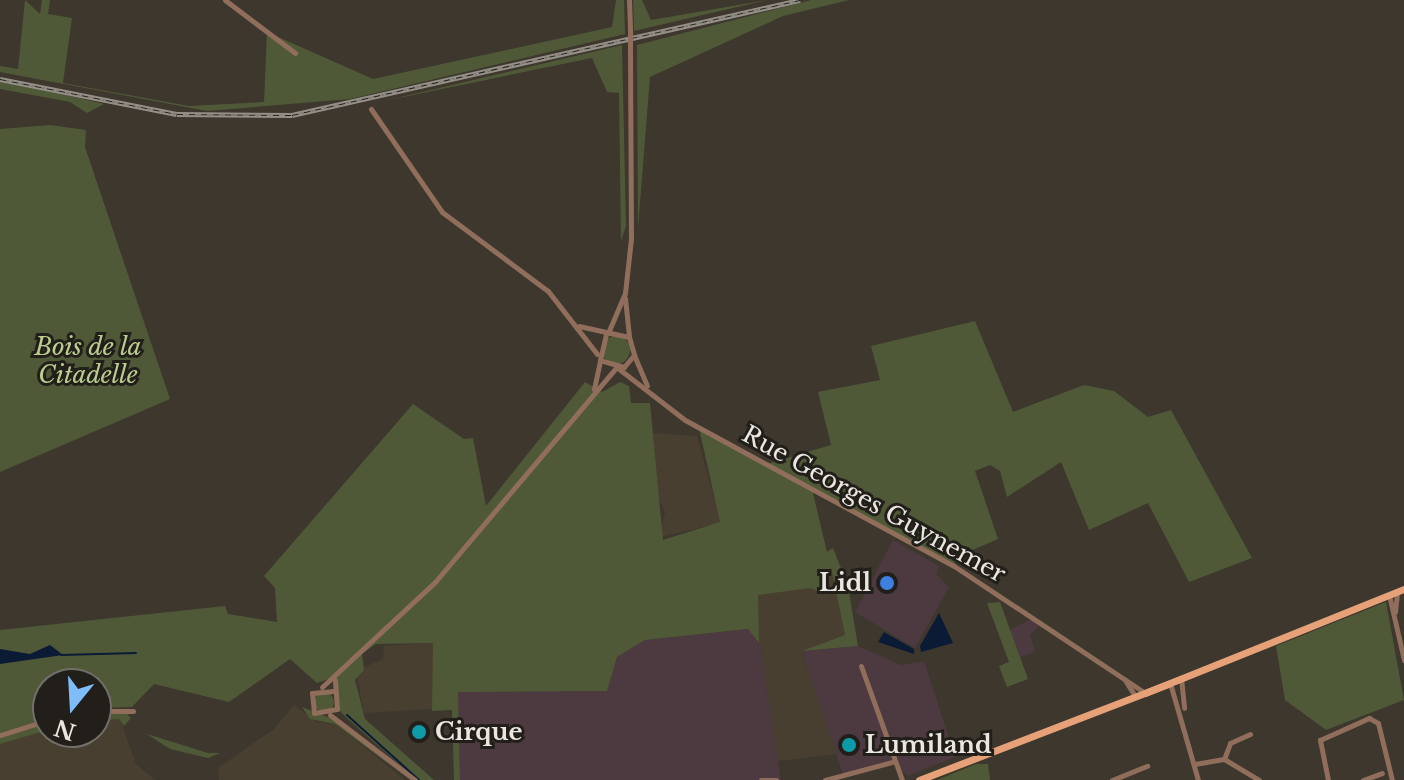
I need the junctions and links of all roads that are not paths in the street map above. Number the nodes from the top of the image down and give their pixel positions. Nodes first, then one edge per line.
1 (225, 0) edge
2 (629, 0) edge
3 (295, 53) dead end
4 (371, 109) dead end
5 (625, 293) junction
6 (579, 326) junction
7 (607, 334) junction
8 (629, 337) junction
9 (634, 355) junction
10 (598, 357) junction
11 (617, 369) junction
12 (649, 390) junction
13 (592, 393) junction
14 (1396, 592) edge
15 (1402, 639) edge
16 (1404, 660) edge
17 (861, 666) dead end
18 (1122, 676) junction
19 (336, 677) junction
20 (1181, 678) junction
21 (1170, 683) junction
22 (322, 687) junction
23 (334, 691) junction
24 (1145, 693) junction
25 (1135, 696) junction
26 (338, 706) junction
27 (112, 711) edge
28 (133, 711) dead end
29 (1184, 713) junction
30 (330, 715) junction
31 (32, 725) edge
32 (351, 726) junction
33 (1250, 734) dead end
34 (0, 735) edge
35 (1224, 759) junction
36 (1195, 764) junction
37 (893, 766) junction
38 (960, 766) junction
39 (1147, 766) dead end
40 (1382, 773) dead end
41 (415, 780) edge
42 (761, 780) edge
43 (776, 780) edge
44 (825, 780) edge
45 (892, 780) edge
46 (902, 780) edge
47 (919, 780) edge
48 (932, 780) edge
49 (1112, 780) edge
50 (1198, 780) edge
51 (1259, 780) edge
52 (1328, 780) edge
53 (1363, 780) edge
54 (1392, 780) edge

1 - 3 street
2 - 5 street, bridge
4 - 6 street
5 - 7 street
5 - 8 street
6 - 7 street
6 - 10 street
7 - 8 street
7 - 10 street
8 - 9 street
9 - 11 street
9 - 12 street, Rue Georges Guynemer
10 - 11 street
10 - 13 street
11 - 12 street, Rue Georges Guynemer
11 - 13 street
12 - 18 street, Rue Georges Guynemer
13 - 19 street
14 - 15 street
14 - 20 main road
15 - 16 street
17 - 37 street
18 - 24 street, Rue Georges Guynemer
18 - 25 street
19 - 22 street
19 - 23 street
20 - 21 main road
20 - 29 street
21 - 24 main road
21 - 29 street
22 - 23 street
22 - 30 street
23 - 26 street
24 - 25 main road
25 - 38 main road
26 - 30 street
26 - 32 street
27 - 28 street
29 - 36 street
30 - 32 street
31 - 34 street
32 - 41 street
33 - 35 street
35 - 36 street
35 - 51 street
36 - 50 street
37 - 44 street
37 - 45 street
37 - 46 street
38 - 47 main road
38 - 48 main road
39 - 49 street
40 - 53 street
42 - 43 street
52 - 54 street

